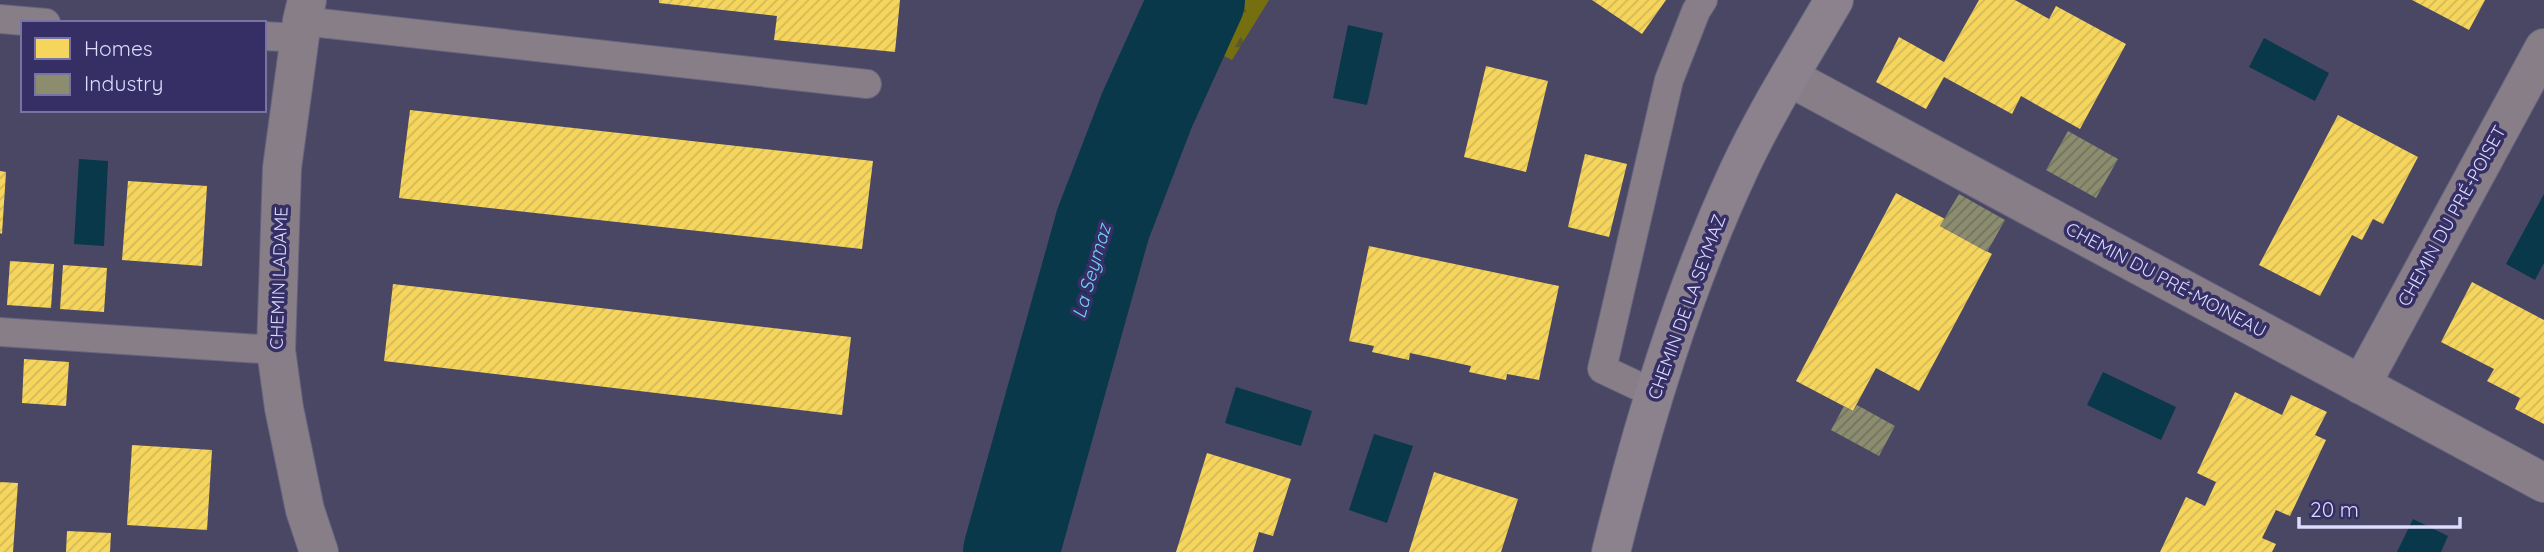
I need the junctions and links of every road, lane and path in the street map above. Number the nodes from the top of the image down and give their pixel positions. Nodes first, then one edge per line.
1 (1703, 0) edge
2 (1834, 0) edge
3 (0, 19) edge
4 (23, 21) edge
5 (294, 24) edge
6 (2544, 48) edge
7 (1789, 77) junction
8 (867, 84) dead end
9 (0, 332) edge
10 (276, 350) junction
11 (2361, 385) junction
12 (1656, 394) junction
13 (2544, 483) edge
14 (319, 552) edge
15 (1611, 552) edge

1 - 12 lane
2 - 7 street, CHEMIN DE LA SEYMAZ
3 - 4 lane
5 - 8 lane
5 - 10 street, CHEMIN LADAME
6 - 11 street, CHEMIN DU PRÉ-POISET
7 - 11 street, CHEMIN DU PRÉ-MOINEAU
7 - 12 street, CHEMIN DE LA SEYMAZ
9 - 10 lane
10 - 14 street, CHEMIN LADAME
11 - 13 street, CHEMIN DU PRÉ-MOINEAU
12 - 15 street, CHEMIN DE LA SEYMAZ

